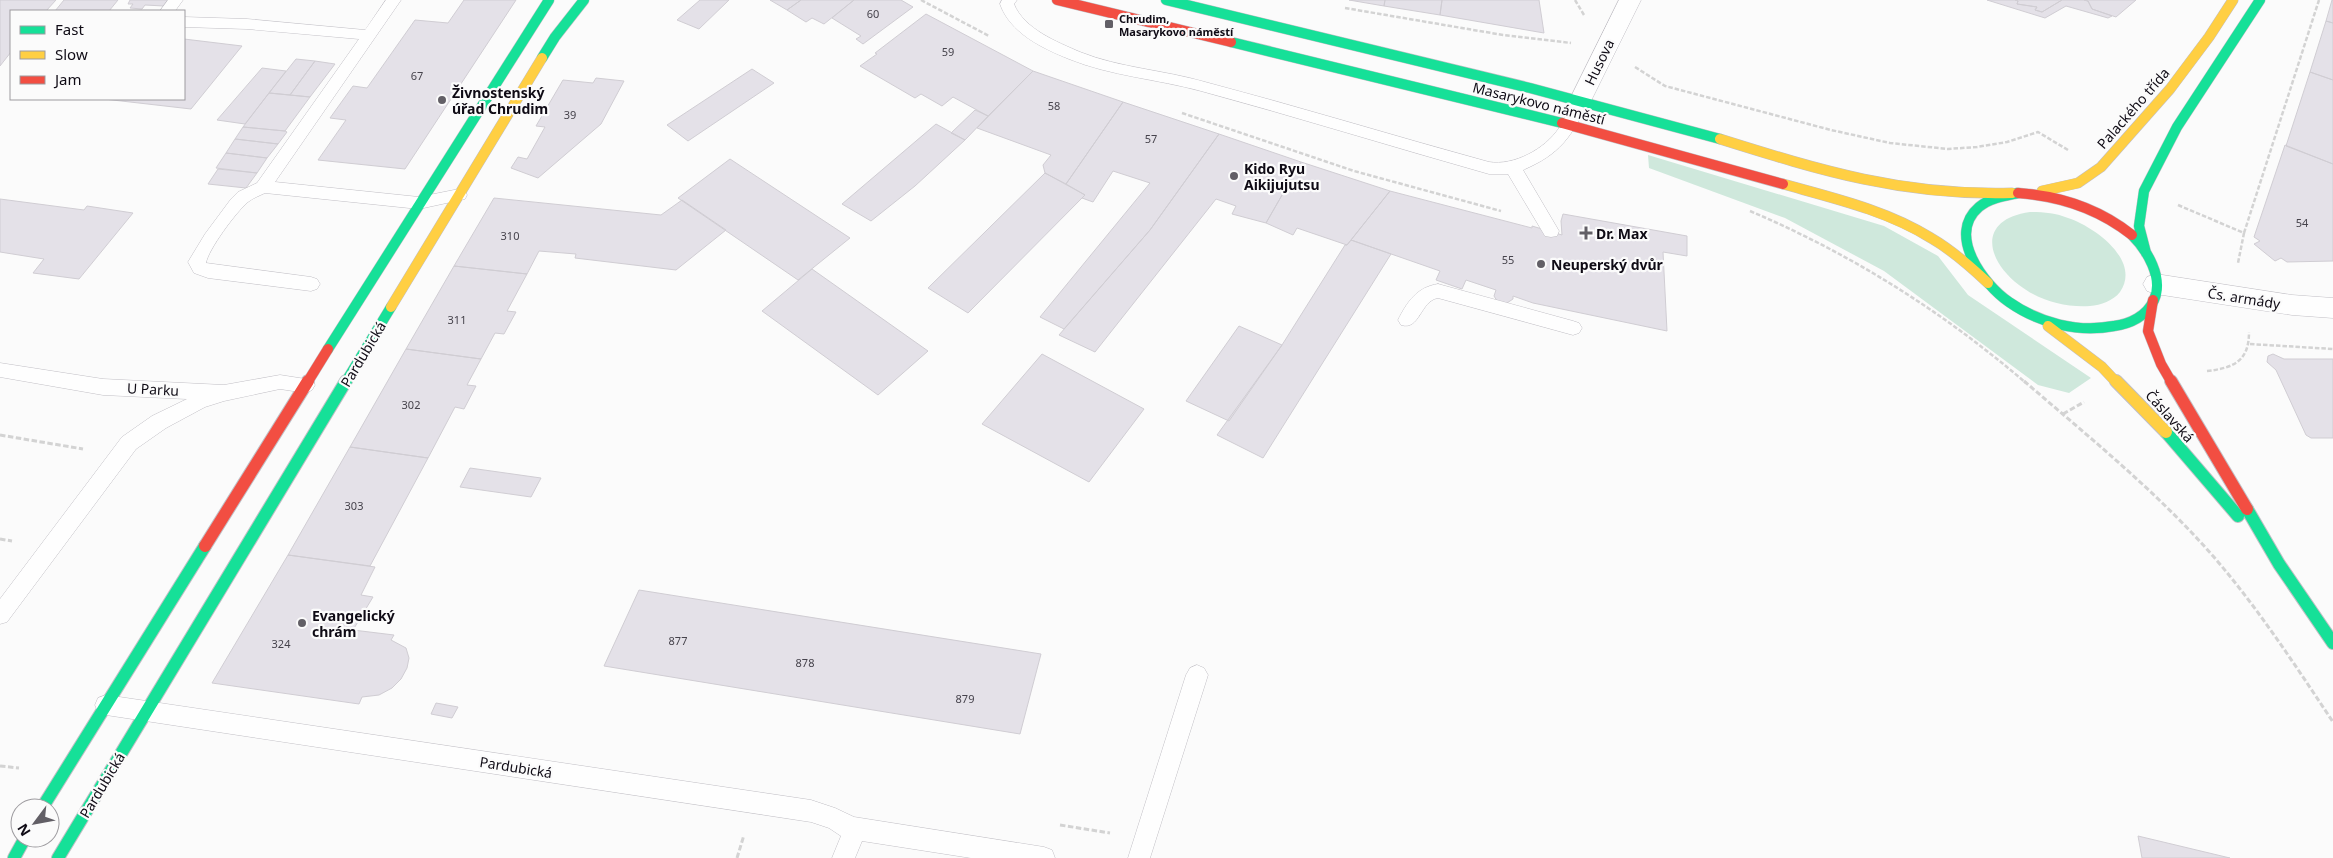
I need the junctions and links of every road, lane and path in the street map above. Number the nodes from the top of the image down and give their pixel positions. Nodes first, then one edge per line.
1 (176, 0) edge
2 (394, 0) edge
3 (549, 0) edge
4 (584, 0) edge
5 (1010, 0) edge
6 (1057, 0) edge
7 (1166, 0) edge
8 (1630, 0) edge
9 (2233, 0) edge
10 (2260, 0) edge
11 (2319, 0) edge
12 (1339, 7) dead end
13 (168, 10) edge
14 (185, 22) edge
15 (370, 34) junction
16 (1576, 36) dead end
17 (1570, 44) junction
18 (1602, 54) junction
19 (1580, 101) junction
20 (1570, 125) junction
21 (1513, 168) junction
22 (2099, 168) junction
23 (263, 187) junction
24 (2144, 191) junction
25 (2025, 192) junction
26 (2012, 193) junction
27 (459, 195) junction
28 (419, 203) junction
29 (1742, 208) dead end
30 (1551, 231) dead end
31 (2244, 233) junction
32 (2148, 257) junction
33 (2237, 271) dead end
34 (311, 284) dead end
35 (1992, 288) junction
36 (2155, 292) junction
37 (2020, 308) junction
38 (2333, 308) edge
39 (1407, 320) dead end
40 (1573, 328) dead end
41 (2250, 344) dead end
42 (2333, 349) edge
43 (0, 370) edge
44 (306, 385) junction
45 (224, 393) junction
46 (0, 435) edge
47 (118, 456) junction
48 (2279, 564) junction
49 (0, 615) edge
50 (2333, 643) edge
51 (1197, 675) dead end
52 (106, 705) junction
53 (147, 711) junction
54 (2333, 722) edge
55 (48, 798) edge
56 (850, 828) junction
57 (58, 858) edge
58 (843, 858) edge
59 (1044, 858) edge
60 (1139, 858) edge

1 - 13 lane
2 - 15 lane
3 - 28 main road
4 - 27 main road, Pardubická
5 - 21 lane
6 - 20 main road, Masarykovo náměstí
7 - 19 main road, Masarykovo náměstí
8 - 18 street, Husova
9 - 22 main road, Palackého třída
10 - 24 main road
11 - 31 path
12 - 17 path
14 - 15 lane
15 - 23 lane
16 - 17 path
17 - 18 path
18 - 19 street, Husova
18 - 22 path
19 - 20 lane, Husova
19 - 26 main road, Masarykovo náměstí
20 - 21 lane, Husova
20 - 35 main road, Masarykovo náměstí
21 - 30 lane
22 - 25 main road, Palackého třída
23 - 28 lane
23 - 34 lane
24 - 31 path
24 - 32 main road
25 - 26 main road, Masarykovo náměstí
25 - 32 main road, Masarykovo náměstí
26 - 35 main road, Masarykovo náměstí
27 - 28 lane
27 - 53 main road, Pardubická
28 - 44 main road
29 - 54 path
31 - 33 path
32 - 36 main road, Masarykovo náměstí
35 - 37 main road, Masarykovo náměstí
36 - 37 main road, Masarykovo náměstí
36 - 38 street, Čs. armády
36 - 48 main road, Čáslavská
37 - 48 main road, Čáslavská
39 - 40 lane
41 - 42 path
43 - 45 lane, U Parku
44 - 45 lane, U Parku
44 - 52 main road
45 - 47 lane
46 - 47 path
47 - 49 lane
48 - 50 main road, Čáslavská
51 - 60 lane
52 - 53 lane, Pardubická
52 - 55 main road
53 - 56 lane, Pardubická
53 - 57 main road, Pardubická
56 - 58 lane
56 - 59 lane

